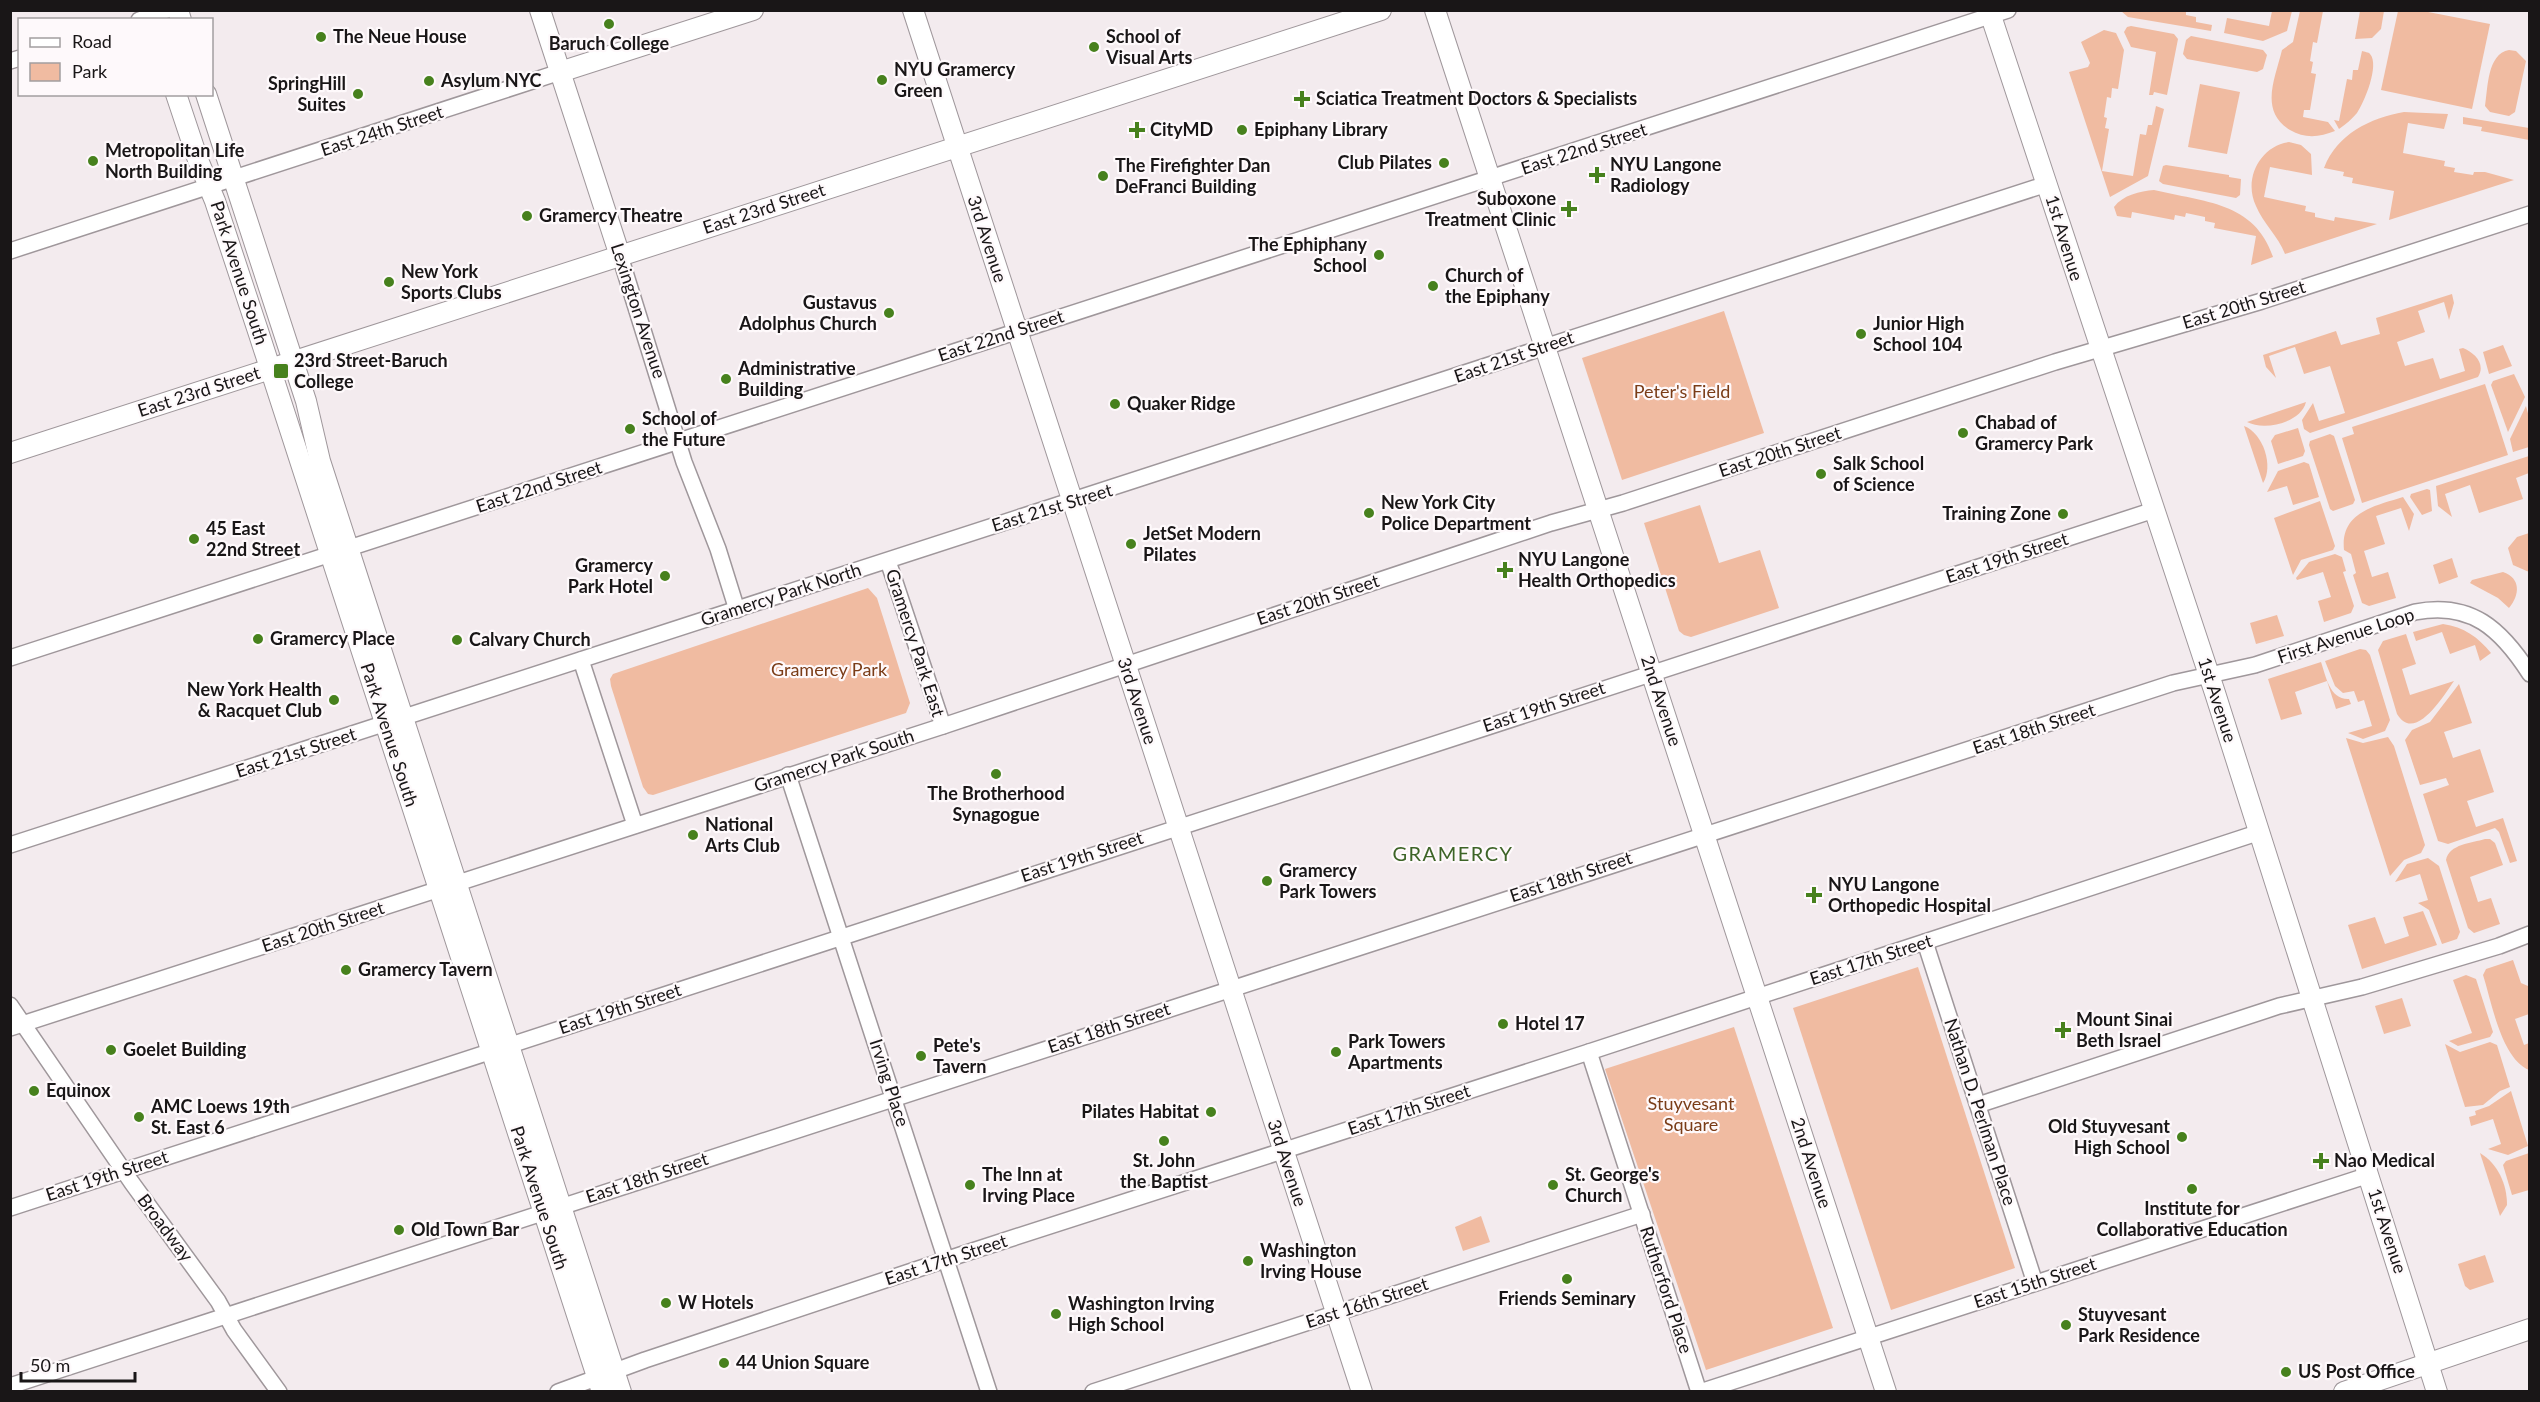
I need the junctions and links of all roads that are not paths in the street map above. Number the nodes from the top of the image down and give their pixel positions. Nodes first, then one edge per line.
1 (540, 10) edge
2 (753, 10) edge
3 (913, 10) edge
4 (1381, 10) edge
5 (1435, 10) edge
6 (1996, 12) edge
7 (560, 72) junction
8 (177, 96) edge
9 (207, 96) edge
10 (957, 146) junction
11 (1490, 179) junction
12 (234, 180) junction
13 (2048, 184) junction
14 (210, 188) junction
15 (2529, 213) edge
16 (10, 251) edge
17 (620, 256) junction
18 (1017, 331) junction
19 (1545, 347) junction
20 (2100, 349) junction
21 (293, 362) junction
22 (270, 369) junction
23 (679, 441) junction
24 (10, 453) edge
25 (1072, 501) junction
26 (1598, 510) junction
27 (2154, 510) junction
28 (980, 530) joint
29 (340, 552) junction
30 (888, 561) junction
31 (738, 610) junction
32 (10, 658) edge
33 (581, 660) junction
34 (1125, 664) junction
35 (1652, 674) junction
36 (2529, 674) edge
37 (2209, 675) junction
38 (1033, 696) joint
39 (394, 721) junction
40 (943, 726) junction
41 (788, 775) junction
42 (635, 825) junction
43 (1178, 827) junction
44 (2260, 832) junction
45 (1704, 835) junction
46 (10, 845) edge
47 (448, 886) junction
48 (2529, 934) edge
49 (841, 937) junction
50 (1924, 942) junction
51 (1230, 988) junction
52 (1757, 997) junction
53 (2312, 999) junction
54 (10, 1005) edge
55 (17, 1026) edge
56 (501, 1048) junction
57 (1589, 1052) junction
58 (894, 1098) junction
59 (1978, 1105) junction
60 (1283, 1151) junction
61 (123, 1170) junction
62 (2369, 1175) junction
63 (10, 1208) edge
64 (553, 1209) junction
65 (1642, 1214) junction
66 (946, 1260) junction
67 (2035, 1283) junction
68 (1336, 1313) junction
69 (226, 1316) junction
70 (2529, 1329) edge
71 (1868, 1337) junction
72 (2429, 1363) junction
73 (605, 1380) edge
74 (10, 1386) edge
75 (279, 1392) edge
76 (558, 1392) edge
77 (621, 1392) edge
78 (988, 1392) edge
79 (1093, 1392) edge
80 (1362, 1392) edge
81 (1699, 1392) edge
82 (1886, 1392) edge
83 (2343, 1392) edge
84 (2437, 1392) edge

1 - 7 main road, Lexington Avenue
2 - 7 main road, East 24th Street
3 - 10 main road, 3rd Avenue
4 - 10 main road, East 23rd Street
5 - 11 main road, 2nd Avenue
6 - 11 street, East 22nd Street
6 - 13 main road, 1st Avenue
7 - 12 street, East 24th Street
7 - 17 main road, Lexington Avenue
8 - 14 main road, Park Avenue South
9 - 12 main road, Park Avenue South
10 - 17 main road, East 23rd Street
10 - 18 main road, 3rd Avenue
11 - 18 street, East 22nd Street
11 - 19 main road, 2nd Avenue
12 - 14 street, East 24th Street
12 - 21 main road, Park Avenue South
13 - 19 street, East 21st Street
13 - 20 main road, 1st Avenue
14 - 16 street, East 24th Street
14 - 22 main road, Park Avenue South
15 - 20 street, East 20th Street
17 - 21 main road, East 23rd Street
17 - 23 street, Lexington Avenue
18 - 23 street, East 22nd Street
18 - 25 main road, 3rd Avenue
19 - 25 street, East 21st Street
19 - 26 main road, 2nd Avenue
20 - 26 street, East 20th Street
20 - 27 main road, 1st Avenue
21 - 22 main road, East 23rd Street
21 - 29 main road, Park Avenue South
22 - 24 main road, East 23rd Street
22 - 29 main road, Park Avenue South
23 - 29 street, East 22nd Street
23 - 31 street, Lexington Avenue
25 - 28 street, East 21st Street
25 - 34 main road, 3rd Avenue
26 - 34 street, East 20th Street
26 - 35 main road, 2nd Avenue
27 - 35 street, East 19th Street
27 - 37 main road, 1st Avenue
28 - 30 street, Gramercy Park North
29 - 32 street, East 22nd Street
29 - 39 main road, Park Avenue South
30 - 31 street, Gramercy Park North
30 - 40 street, Gramercy Park East
31 - 33 street, Gramercy Park North
33 - 39 street, East 21st Street
33 - 42 street
34 - 38 street, East 20th Street
34 - 43 main road, 3rd Avenue
35 - 43 street, East 19th Street
35 - 45 main road, 2nd Avenue
36 - 37 street, First Avenue Loop
37 - 44 main road, 1st Avenue
37 - 45 street, East 18th Street
38 - 40 street, Gramercy Park South
39 - 46 street, East 21st Street
39 - 47 main road, Park Avenue South
40 - 41 street, Gramercy Park South
41 - 42 street, Gramercy Park South
41 - 49 street, Irving Place
42 - 47 street, East 20th Street
43 - 49 street, East 19th Street
43 - 51 main road, 3rd Avenue
44 - 50 street, East 17th Street
44 - 53 main road, 1st Avenue
45 - 51 street, East 18th Street
45 - 52 main road, 2nd Avenue
47 - 55 street, East 20th Street
47 - 56 main road, Park Avenue South
48 - 53 street
49 - 56 street, East 19th Street
49 - 58 street, Irving Place
50 - 52 street, East 17th Street
50 - 59 street, Nathan D. Perlman Place
51 - 58 street, East 18th Street
51 - 60 main road, 3rd Avenue
52 - 57 street, East 17th Street
52 - 71 main road, 2nd Avenue
53 - 59 street
53 - 62 main road, 1st Avenue
54 - 55 street, Broadway
55 - 61 street, Broadway
56 - 61 street, East 19th Street
56 - 64 main road, Park Avenue South
57 - 60 street, East 17th Street
57 - 65 street, Rutherford Place
58 - 64 street, East 18th Street
58 - 66 street, Irving Place
59 - 67 street, Nathan D. Perlman Place
60 - 66 street, East 17th Street
60 - 68 main road, 3rd Avenue
61 - 63 street, East 19th Street
61 - 69 street, Broadway
62 - 67 street, East 15th Street
62 - 72 main road, 1st Avenue
64 - 69 street, East 18th Street
64 - 73 main road, Park Avenue South
65 - 68 street, East 16th Street
65 - 81 street, Rutherford Place
66 - 73 street, East 17th Street
66 - 78 street, Irving Place
67 - 71 street, East 15th Street
68 - 79 street, East 16th Street
68 - 80 main road, 3rd Avenue
69 - 74 street, East 18th Street
69 - 75 street, Broadway
70 - 72 main road
71 - 81 street, East 15th Street
71 - 82 main road, 2nd Avenue
72 - 83 main road
72 - 84 main road, 1st Avenue
73 - 76 street, East 17th Street
73 - 77 main road, Park Avenue South

